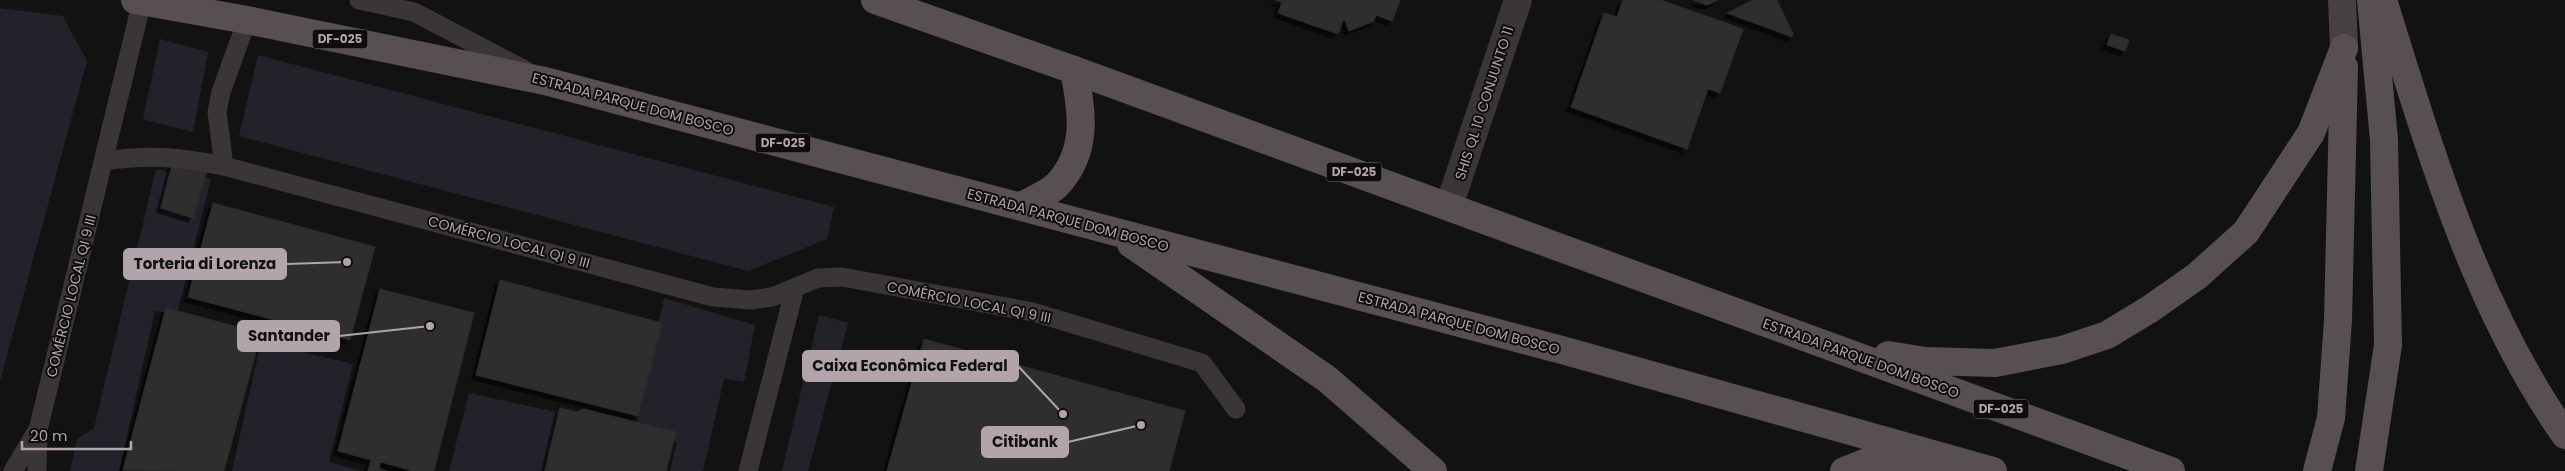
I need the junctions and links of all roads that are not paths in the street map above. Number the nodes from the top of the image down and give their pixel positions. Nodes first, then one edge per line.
1 (138, 0) edge
2 (359, 0) edge
3 (875, 0) edge
4 (1518, 0) edge
5 (2342, 0) edge
6 (2371, 0) edge
7 (2383, 0) edge
8 (247, 20) junction
9 (2344, 48) junction
10 (1074, 70) junction
11 (545, 80) junction
12 (104, 161) junction
13 (224, 166) junction
14 (1021, 206) junction
15 (1449, 206) junction
16 (1113, 232) junction
17 (795, 288) junction
18 (1831, 347) junction
19 (1236, 409) dead end
20 (38, 430) junction
21 (2565, 435) edge
22 (13, 471) edge
23 (37, 471) edge
24 (748, 471) edge
25 (1432, 471) edge
26 (1844, 471) edge
27 (1947, 471) edge
28 (1993, 471) edge
29 (2171, 471) edge
30 (2317, 471) edge
31 (2369, 471) edge

1 - 8 main road, ESTRADA PARQUE DOM BOSCO / DF-025
1 - 12 lane, COMÉRCIO LOCAL QI 9 III
2 - 11 lane
3 - 10 main road, ESTRADA PARQUE DOM BOSCO / DF-025
4 - 15 street, SHIS QL 10 CONJUNTO 11
5 - 9 main road
6 - 31 main road
7 - 21 main road
8 - 11 main road, ESTRADA PARQUE DOM BOSCO / DF-025
8 - 13 lane
9 - 18 main road
9 - 30 main road
10 - 14 main road
10 - 15 main road, ESTRADA PARQUE DOM BOSCO / DF-025
11 - 14 main road, ESTRADA PARQUE DOM BOSCO / DF-025
12 - 13 lane, COMÉRCIO LOCAL QI 9 III
12 - 20 lane, COMÉRCIO LOCAL QI 9 III
13 - 17 lane, COMÉRCIO LOCAL QI 9 III
14 - 16 main road, ESTRADA PARQUE DOM BOSCO / DF-025
15 - 18 main road, ESTRADA PARQUE DOM BOSCO / DF-025
16 - 25 main road
16 - 28 main road, ESTRADA PARQUE DOM BOSCO / DF-025
17 - 19 lane, COMÉRCIO LOCAL QI 9 III
17 - 24 lane
18 - 29 main road, ESTRADA PARQUE DOM BOSCO / DF-025
20 - 22 lane
20 - 23 lane
26 - 27 main road

